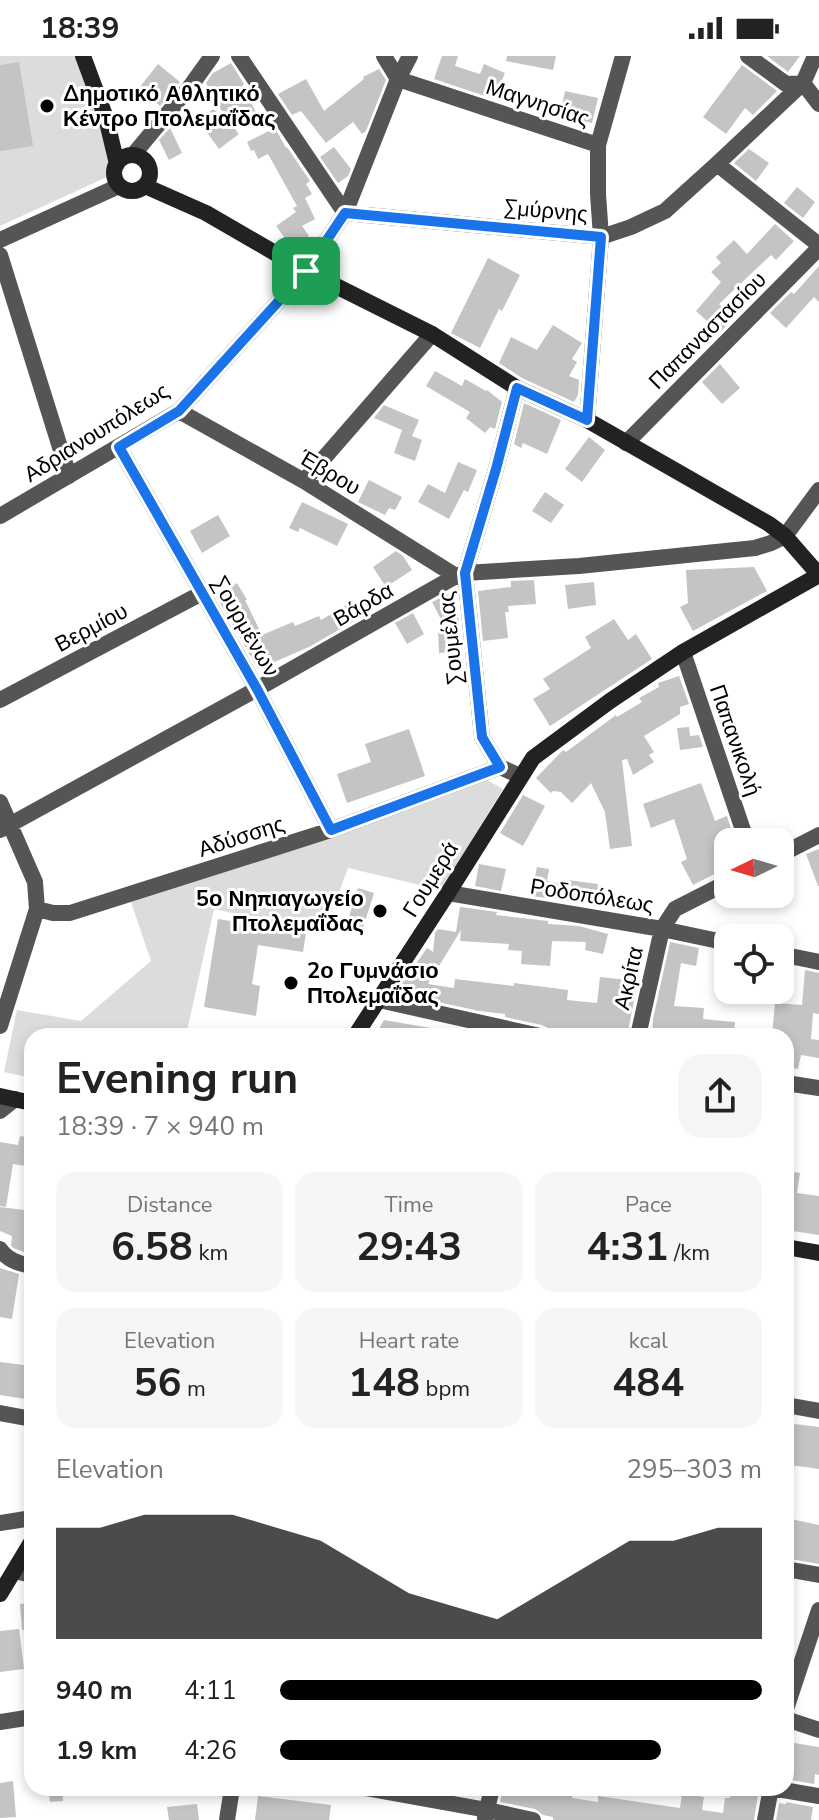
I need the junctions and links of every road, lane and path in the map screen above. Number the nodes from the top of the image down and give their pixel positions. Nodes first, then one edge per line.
1 (83, 56) edge
2 (212, 56) edge
3 (239, 56) edge
4 (384, 56) edge
5 (410, 56) edge
6 (623, 56) edge
7 (748, 56) edge
8 (815, 56) edge
9 (398, 79) junction
10 (803, 83) junction
11 (819, 104) edge
12 (598, 145) junction
13 (133, 155) junction
14 (117, 164) junction
15 (717, 164) junction
16 (119, 186) junction
17 (145, 186) junction
18 (345, 213) junction
19 (601, 237) junction
20 (0, 240) edge
21 (819, 246) edge
22 (0, 255) edge
23 (306, 271) junction
24 (432, 334) junction
25 (517, 388) junction
26 (179, 411) junction
27 (587, 420) junction
28 (626, 443) junction
29 (119, 447) junction
30 (69, 476) junction
31 (304, 481) junction
32 (819, 490) edge
33 (0, 516) edge
34 (785, 536) junction
35 (460, 574) junction
36 (819, 575) edge
37 (202, 593) junction
38 (683, 652) junction
39 (257, 689) junction
40 (0, 700) edge
41 (500, 767) junction
42 (520, 776) junction
43 (0, 802) edge
44 (5, 828) edge
45 (742, 828) edge
46 (331, 830) junction
47 (819, 835) edge
48 (794, 848) edge
49 (714, 889) edge
50 (448, 893) junction
51 (37, 909) junction
52 (662, 929) junction
53 (714, 940) edge
54 (794, 957) edge
55 (819, 962) edge
56 (379, 1000) junction
57 (0, 1026) edge
58 (360, 1028) edge
59 (504, 1028) edge
60 (640, 1028) edge
61 (794, 1084) edge
62 (819, 1088) edge
63 (16, 1099) edge
64 (0, 1111) edge
65 (794, 1248) edge
66 (819, 1253) edge
67 (1, 1255) edge
68 (24, 1265) edge
69 (794, 1406) edge
70 (819, 1411) edge
71 (0, 1413) edge
72 (24, 1418) edge
73 (24, 1519) edge
74 (0, 1523) edge
75 (24, 1554) edge
76 (794, 1570) edge
77 (14, 1571) junction
78 (24, 1573) edge
79 (819, 1575) edge
80 (0, 1594) edge
81 (819, 1610) edge
82 (794, 1685) edge
83 (24, 1718) edge
84 (0, 1722) edge
85 (794, 1722) edge
86 (819, 1730) edge
87 (794, 1792) edge
88 (231, 1796) edge
89 (401, 1796) edge
90 (770, 1796) edge
91 (819, 1796) edge
92 (486, 1815) edge
93 (227, 1820) edge
94 (533, 1820) edge
95 (765, 1820) edge

1 - 14 street
2 - 13 street
3 - 18 street
4 - 9 street
5 - 9 street, Αδριανουπόλεως
6 - 12 street
7 - 10 street
8 - 10 street, Σμύρνης
9 - 12 street, Μαγνησίας
9 - 18 street, Αδριανουπόλεως
10 - 11 street
10 - 15 street, Σμύρνης
12 - 19 street
13 - 14 street
13 - 17 street
14 - 16 street
15 - 19 street, Σμύρνης
15 - 21 street
16 - 17 street
16 - 20 street
17 - 23 street
18 - 19 street, Σμύρνης
18 - 23 street, Αδριανουπόλεως
19 - 27 street
21 - 28 street, Παπαναστασίου
22 - 30 street
23 - 24 street
23 - 26 street, Αδριανουπόλεως
24 - 25 street
24 - 31 street
25 - 27 street
25 - 35 street, Σουμέλας
26 - 29 street, Αδριανουπόλεως
26 - 31 street, Έβρου
27 - 28 street
28 - 34 street
29 - 30 street, Αδριανουπόλεως
29 - 37 street, Σουρμένων
30 - 33 street, Αδριανουπόλεως
31 - 35 street, Έβρου
32 - 34 street
34 - 35 street, Βάρδα
34 - 36 street
35 - 39 street, Βάρδα
35 - 41 street, Σουμέλας
36 - 38 street
37 - 39 street, Σουρμένων
37 - 40 street, Βερμίου
38 - 42 street, Γουμερά
38 - 45 street, Παπανικολή
39 - 44 street, Βάρδα
39 - 46 street, Σουρμένων
41 - 42 street
41 - 46 street, Αδύσσης
42 - 50 street, Γουμερά
43 - 44 street
44 - 51 street
46 - 51 street, Αδύσσης
47 - 48 street
49 - 52 street
50 - 52 street, Ροδοπόλεως
50 - 56 street, Γουμερά
51 - 57 street
52 - 53 street, Ροδοπόλεως
52 - 60 street, Ακρίτα
54 - 55 street
56 - 58 street, Γουμερά
56 - 59 street
61 - 62 street
63 - 64 street
65 - 66 street
67 - 68 street
69 - 70 street
71 - 72 street
73 - 74 street
75 - 77 street
76 - 79 street
77 - 78 street
77 - 80 street
81 - 82 street
83 - 84 street
85 - 86 street
87 - 91 street
88 - 93 street
89 - 92 street
90 - 95 street
92 - 94 street

